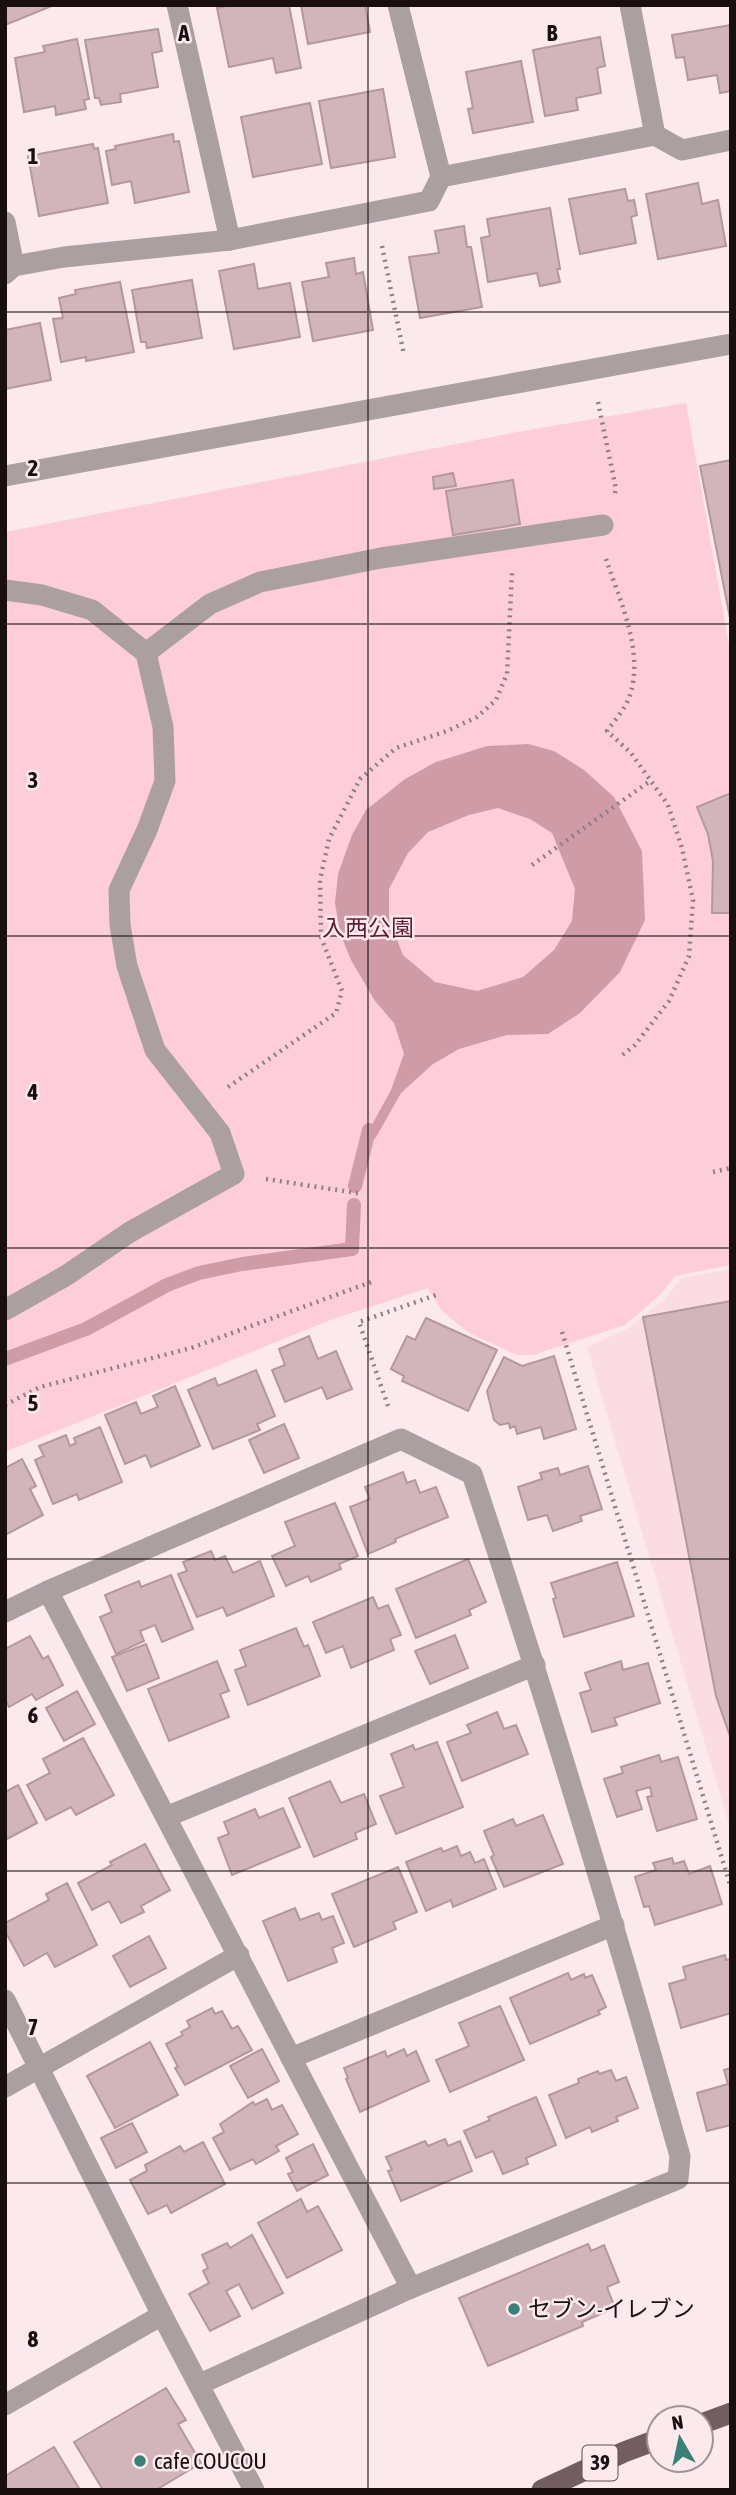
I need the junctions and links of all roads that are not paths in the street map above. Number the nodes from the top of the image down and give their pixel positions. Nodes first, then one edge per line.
1 (177, 5) edge
2 (398, 5) edge
3 (630, 5) edge
4 (655, 135) junction
5 (731, 140) edge
6 (441, 177) junction
7 (5, 222) edge
8 (230, 240) junction
9 (10, 270) edge
10 (731, 344) edge
11 (5, 477) edge
12 (603, 525) road end
13 (5, 590) edge
14 (146, 653) junction
15 (5, 1310) edge
16 (48, 1591) junction
17 (5, 1612) edge
18 (535, 1665) junction
19 (166, 1816) junction
20 (614, 1925) junction
21 (239, 1955) junction
22 (5, 2000) edge
23 (291, 2058) junction
24 (40, 2067) junction
25 (5, 2087) edge
26 (411, 2288) junction
27 (162, 2315) junction
28 (201, 2384) junction
29 (5, 2405) edge
30 (645, 2444) edge
31 (254, 2490) edge
32 (542, 2490) edge

1 - 8 street
2 - 6 street
3 - 4 street
4 - 5 street
4 - 6 street
6 - 8 street
7 - 9 street
8 - 9 street
10 - 11 street
12 - 14 street
13 - 14 street
14 - 15 street
16 - 17 street
16 - 18 street
16 - 19 street
18 - 19 street
18 - 20 street
19 - 21 street
20 - 23 street
20 - 26 street
21 - 23 street
21 - 24 street
22 - 24 street
23 - 26 street
24 - 25 street
24 - 27 street
26 - 28 street
27 - 28 street
27 - 29 street
28 - 31 street
30 - 32 main road, 39

